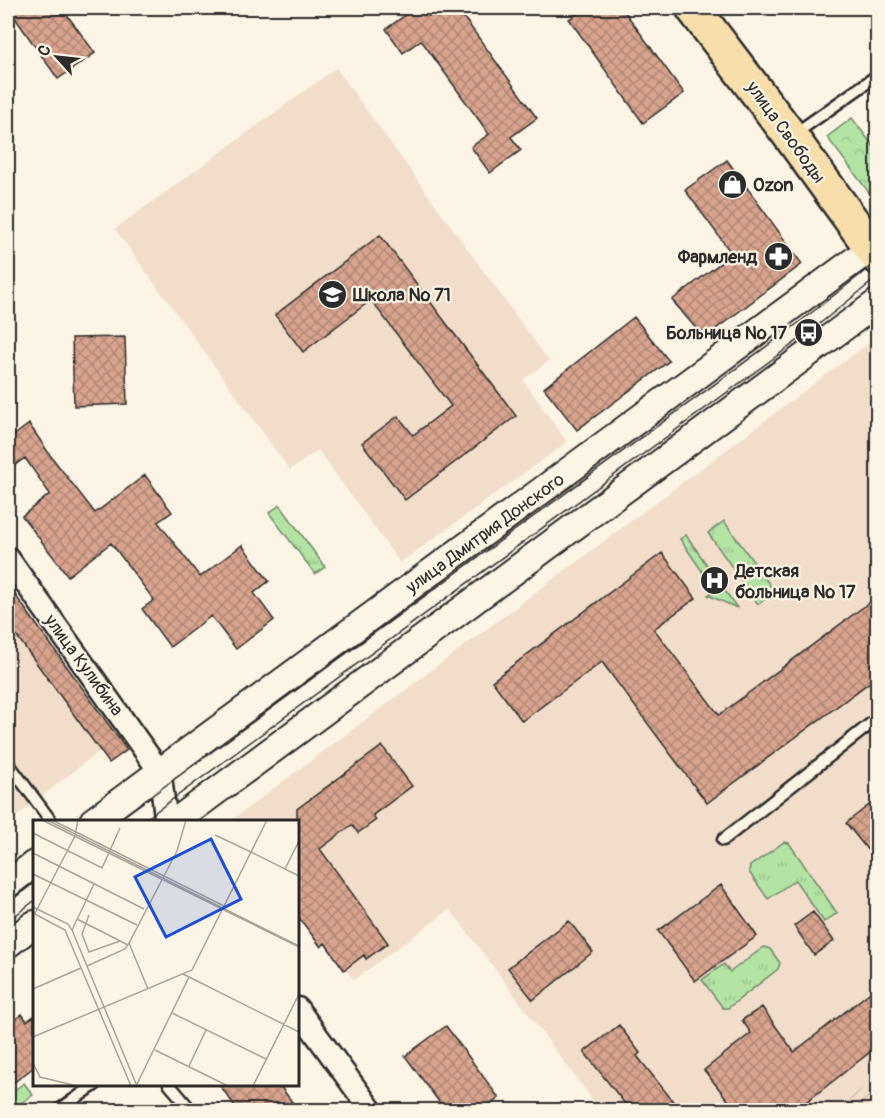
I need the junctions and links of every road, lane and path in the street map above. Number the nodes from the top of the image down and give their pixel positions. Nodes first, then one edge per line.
1 (693, 8) edge
2 (878, 75) edge
3 (791, 137) junction
4 (875, 252) edge
5 (878, 302) edge
6 (8, 558) edge
7 (878, 718) edge
8 (8, 763) edge
9 (160, 772) junction
10 (50, 820) edge
11 (94, 820) edge
12 (166, 820) edge
13 (177, 820) edge
14 (723, 840) dead end
15 (33, 865) edge
16 (8, 884) edge
17 (33, 925) edge
18 (8, 944) edge
19 (298, 1009) edge
20 (93, 1085) edge
21 (171, 1085) edge
22 (59, 1110) edge
23 (191, 1110) edge
24 (371, 1110) edge

1 - 3 main road, улица Свободы
2 - 3 lane
3 - 4 main road, улица Свободы
4 - 9 street, улица Дмитрия Донского
5 - 13 street
6 - 9 street, улица Кулибина
7 - 14 lane
8 - 10 lane
9 - 11 street, улица Дмитрия Донского
9 - 12 street
15 - 16 street
17 - 18 street
19 - 24 street
20 - 22 lane
21 - 23 lane

